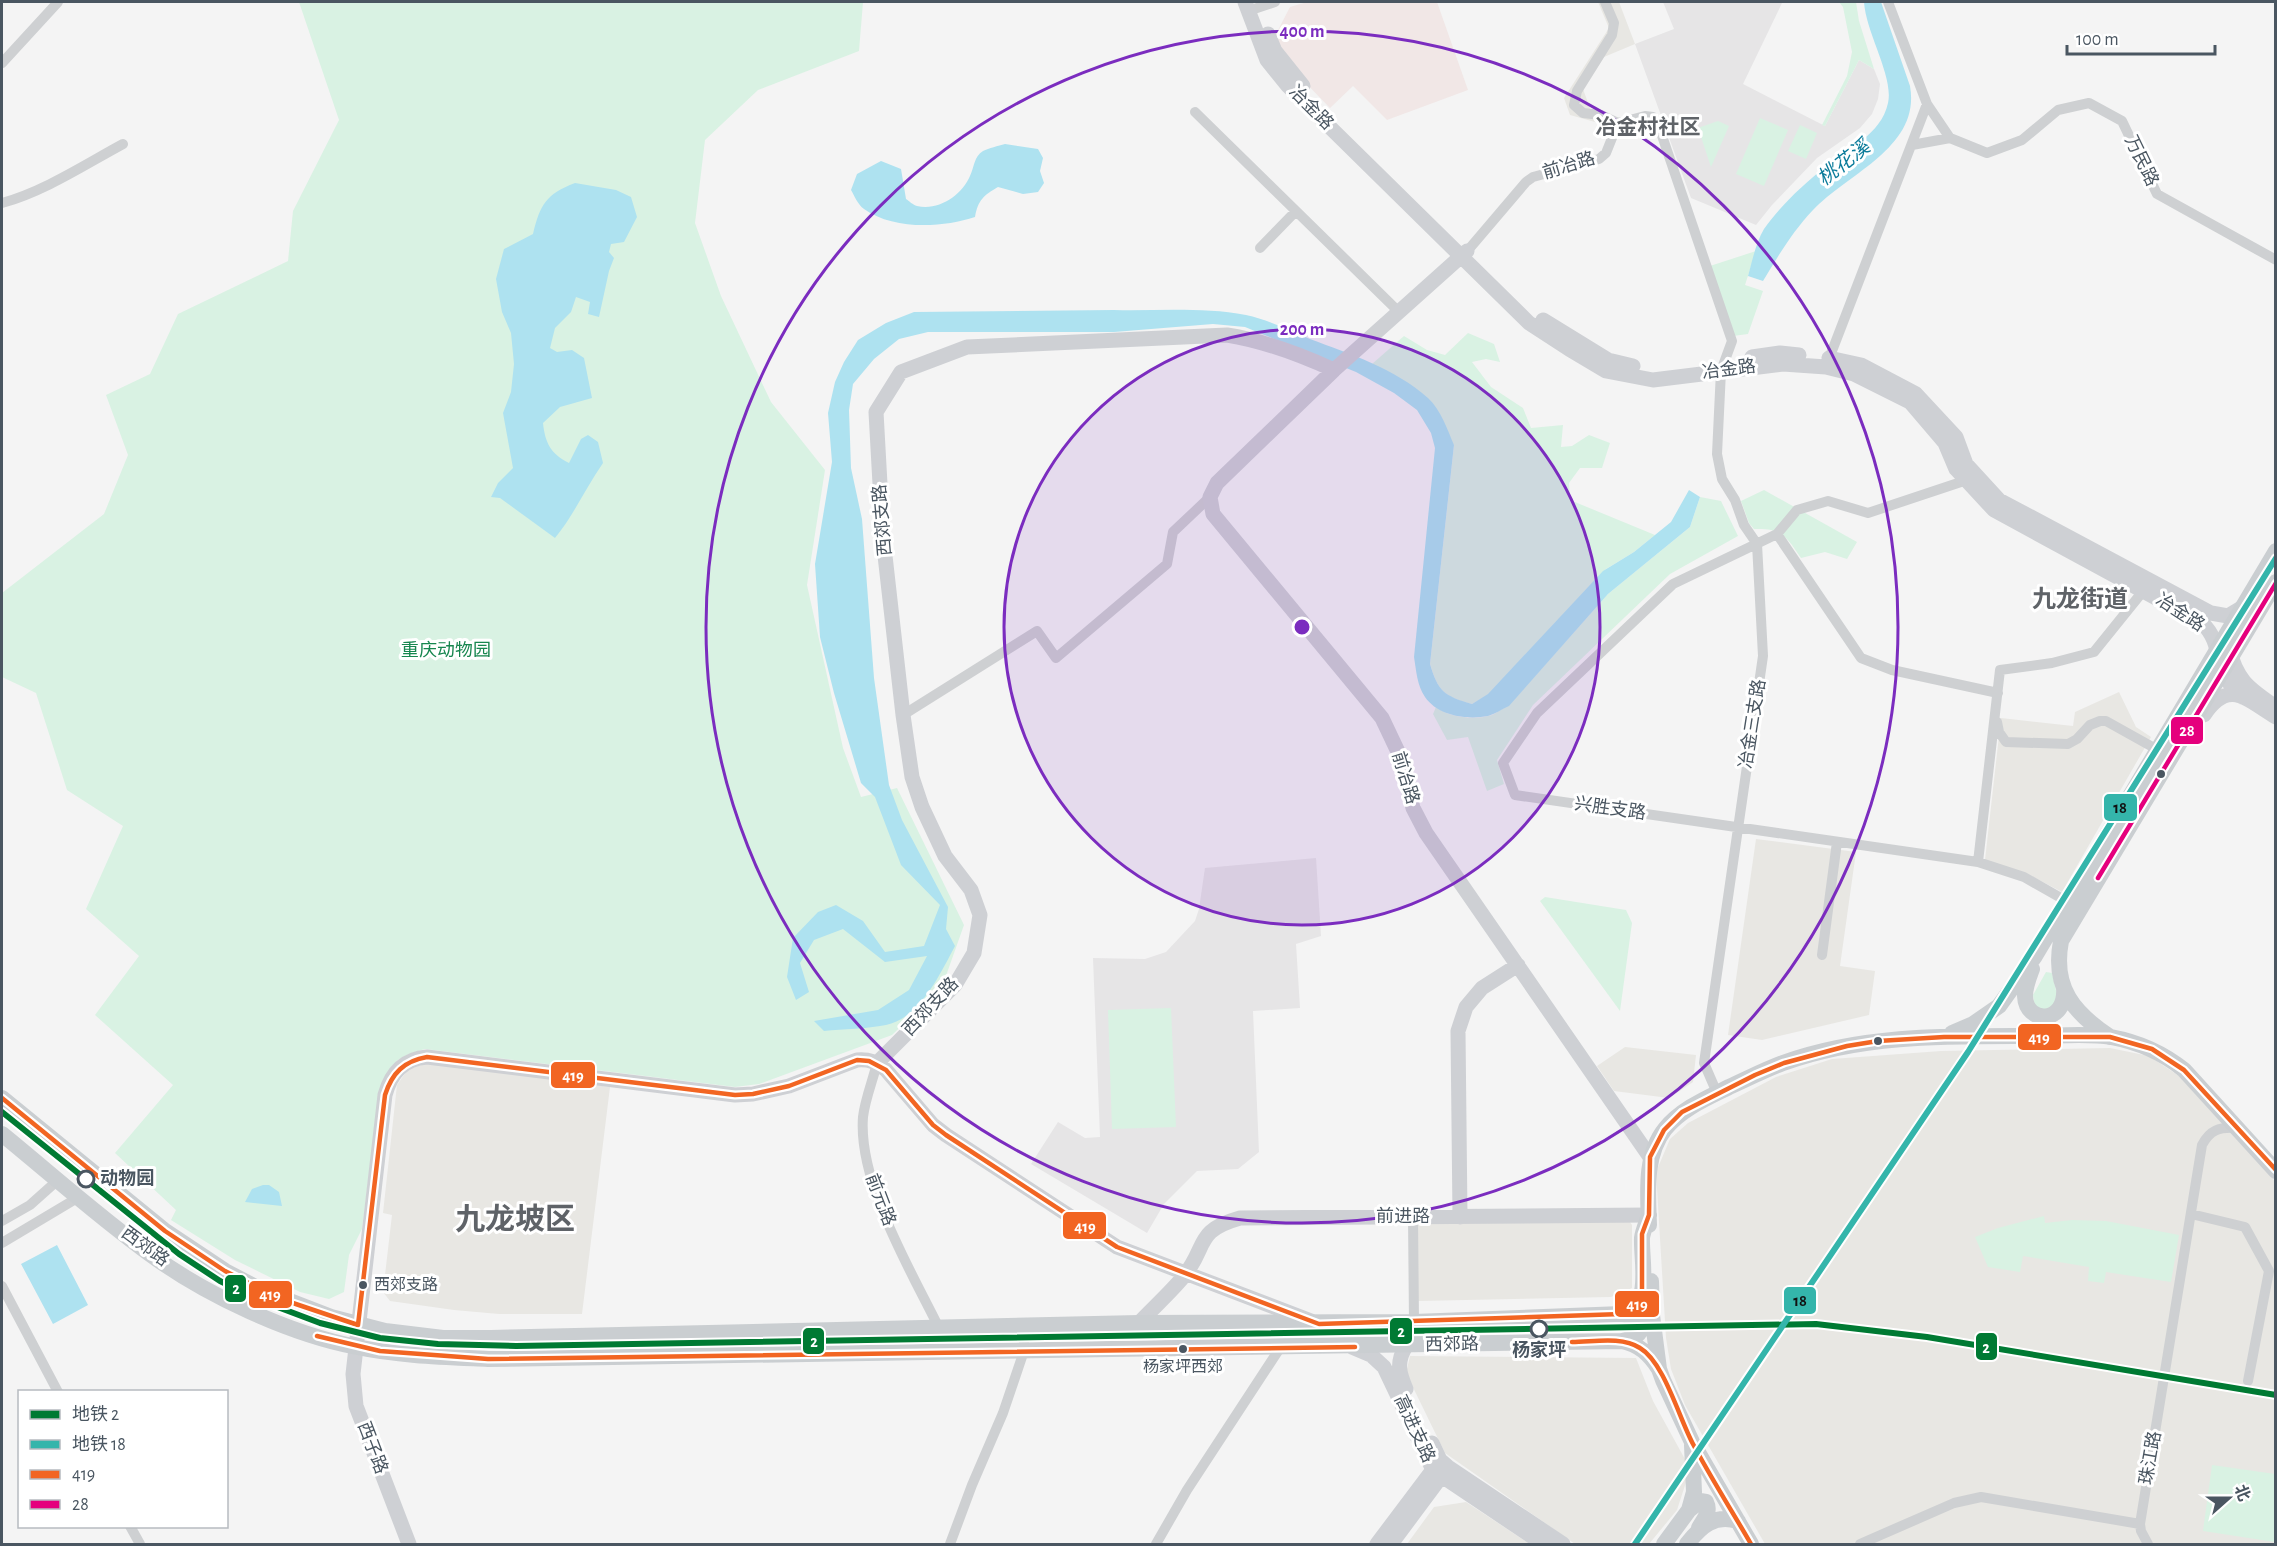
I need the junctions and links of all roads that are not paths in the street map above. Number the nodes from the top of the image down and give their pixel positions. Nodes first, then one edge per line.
1 (58, 2) edge
2 (1275, 2) edge
3 (1605, 2) edge
4 (1888, 2) edge
5 (1251, 5) edge
6 (2, 63) edge
7 (1926, 104) junction
8 (1195, 112) dead end
9 (1618, 123) junction
10 (1950, 138) junction
11 (123, 144) dead end
12 (1912, 145) junction
13 (2, 203) edge
14 (1296, 211) junction
15 (1260, 248) dead end
16 (1465, 253) junction
17 (2276, 260) edge
18 (1399, 312) junction
19 (1828, 363) junction
20 (1723, 366) junction
21 (1334, 370) junction
22 (1966, 480) junction
23 (1210, 497) junction
24 (1777, 534) junction
25 (1757, 544) junction
26 (2276, 551) edge
27 (2276, 582) edge
28 (2144, 590) junction
29 (2243, 607) junction
30 (2207, 618) junction
31 (2224, 654) junction
32 (1998, 693) junction
33 (2247, 694) junction
34 (2276, 706) edge
35 (1996, 712) junction
36 (903, 715) junction
37 (2276, 717) edge
38 (2182, 739) junction
39 (2158, 750) junction
40 (1737, 828) junction
41 (1837, 842) junction
42 (1978, 862) junction
43 (2068, 902) junction
44 (1822, 955) dead end
45 (2036, 956) junction
46 (1518, 965) junction
47 (2063, 982) junction
48 (1944, 1037) junction
49 (2110, 1037) junction
50 (877, 1063) junction
51 (1717, 1093) junction
52 (2, 1098) edge
53 (2236, 1128) junction
54 (2, 1134) edge
55 (1650, 1157) junction
56 (2276, 1171) edge
57 (58, 1180) junction
58 (79, 1197) junction
59 (2191, 1214) junction
60 (1649, 1215) junction
61 (1413, 1217) junction
62 (1460, 1217) junction
63 (2, 1221) edge
64 (2, 1243) edge
65 (2272, 1270) edge
66 (1186, 1274) junction
67 (2, 1286) edge
68 (1622, 1314) junction
69 (1414, 1322) junction
70 (1139, 1323) junction
71 (1319, 1324) junction
72 (1024, 1325) junction
73 (358, 1326) junction
74 (939, 1328) junction
75 (1622, 1341) junction
76 (1406, 1346) junction
77 (356, 1347) junction
78 (1352, 1347) junction
79 (1281, 1348) junction
80 (1024, 1351) junction
81 (1659, 1369) junction
82 (2248, 1381) dead end
83 (57, 1390) edge
84 (1692, 1442) junction
85 (1440, 1468) junction
86 (1466, 1493) junction
87 (1418, 1507) junction
88 (1689, 1510) junction
89 (1738, 1521) junction
90 (2140, 1524) junction
91 (131, 1528) edge
92 (1698, 1529) junction
93 (2144, 1542) edge
94 (140, 1545) edge
95 (409, 1545) edge
96 (950, 1545) edge
97 (1156, 1545) edge
98 (1377, 1545) edge
99 (1391, 1545) edge
100 (1543, 1545) edge
101 (1563, 1545) edge
102 (1664, 1545) edge
103 (1687, 1545) edge
104 (1751, 1545) edge
105 (1860, 1545) edge

1 - 6 street
2 - 5 street
3 - 9 street
4 - 7 street
5 - 16 street, 冶金路
7 - 10 street
7 - 12 street
8 - 14 street
9 - 16 street, 前冶路
9 - 20 street
10 - 12 street
10 - 17 street, 万民路
11 - 13 street
12 - 19 street
14 - 15 street
14 - 18 street
16 - 18 street, 前冶路
16 - 20 street, 冶金路
18 - 21 street, 前冶路
19 - 20 street, 冶金路
19 - 22 street, 冶金路
19 - 30 street, 冶金路
20 - 25 street, 冶金三支路
21 - 23 street, 前冶路
21 - 36 street, 西郊支路
22 - 24 street
22 - 28 street, 冶金路
23 - 36 street
23 - 46 street, 前冶路
24 - 25 street
24 - 32 street
25 - 40 street, 冶金三支路
25 - 40 street, 兴胜支路
26 - 29 main road
27 - 31 main road
28 - 30 street, 冶金路
28 - 32 street
29 - 30 street, 冶金路
29 - 31 main road
30 - 31 street
31 - 33 street
31 - 38 main road
31 - 39 main road
32 - 35 street
33 - 34 street
33 - 37 street
33 - 38 street
35 - 39 street
35 - 42 street
36 - 50 street, 西郊支路
38 - 47 main road
39 - 43 main road
40 - 41 street, 兴胜支路
40 - 51 street, 冶金三支路
41 - 42 street, 兴胜支路
41 - 44 street
42 - 43 street, 兴胜支路
43 - 45 main road
45 - 47 main road
45 - 48 main road
46 - 55 street, 前冶路
46 - 62 street
47 - 49 main road
48 - 49 main road
48 - 51 main road
49 - 53 main road
50 - 66 street
50 - 73 street
50 - 74 street, 前元路
51 - 55 main road
52 - 73 main road, 西郊路
53 - 56 main road
53 - 59 street, 珠江路
54 - 57 main road, 西郊路
55 - 60 main road
57 - 58 main road, 西郊路
57 - 63 street
58 - 64 street
58 - 77 main road, 西郊路
59 - 65 street
59 - 90 street, 珠江路
60 - 62 street, 前进路
60 - 68 main road
60 - 81 main road
61 - 62 street, 前进路
61 - 66 street, 前进路
61 - 69 street
65 - 82 street
66 - 70 street, 前进路
66 - 71 street
67 - 83 street
68 - 69 main road, 西郊路
68 - 75 main road
69 - 71 main road, 西郊路
70 - 71 main road, 西郊路
70 - 72 main road, 西郊路
72 - 74 main road, 西郊路
72 - 80 street
73 - 74 main road, 西郊路
73 - 77 street, 西子路
75 - 76 main road, 西郊路
75 - 81 main road, 西郊路
76 - 78 main road, 西郊路
76 - 85 street, 高进支路
77 - 80 main road, 西郊路
77 - 95 street, 西子路
78 - 79 main road, 西郊路
78 - 85 street, 高进支路
79 - 80 main road, 西郊路
79 - 97 street
80 - 96 street
81 - 84 main road
84 - 88 main road
84 - 89 main road
85 - 86 street, 高进支路
85 - 87 street
85 - 98 street
85 - 101 street, 高进支路
86 - 87 street
86 - 100 street, 高进支路
87 - 99 street
88 - 92 main road
88 - 102 main road
89 - 92 main road
89 - 104 main road
90 - 93 street
90 - 105 street
91 - 94 street
92 - 103 main road

